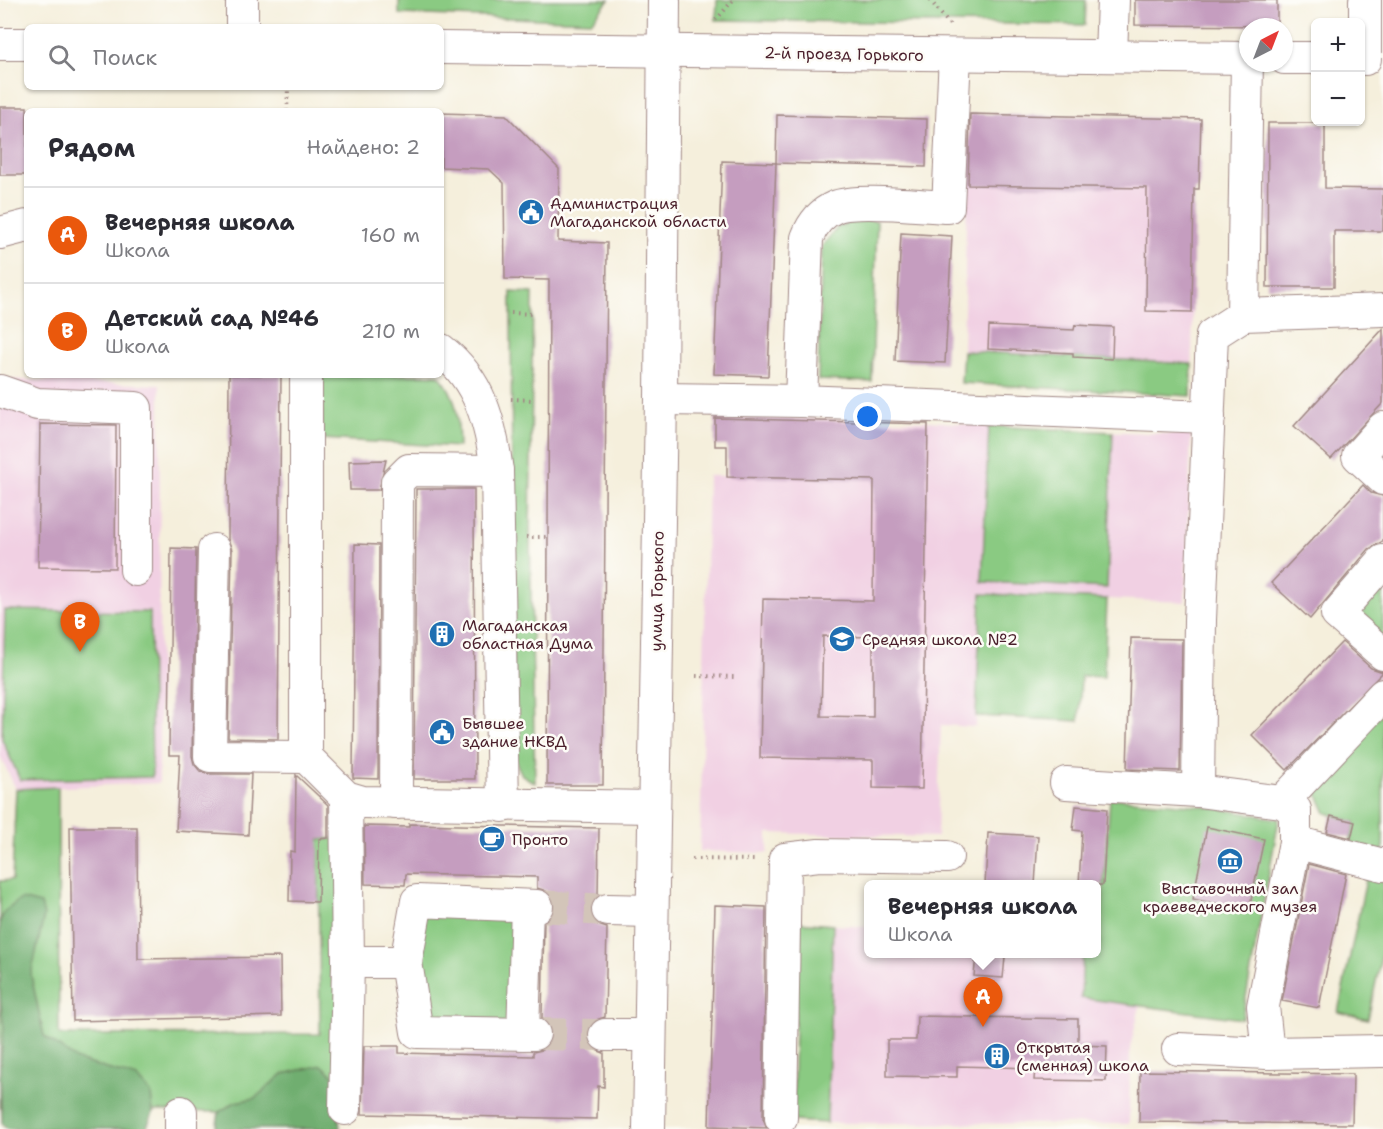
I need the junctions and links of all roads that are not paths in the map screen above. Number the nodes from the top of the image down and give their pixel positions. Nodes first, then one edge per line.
1 (242, 0) edge
2 (664, 0) edge
3 (1113, 0) edge
4 (1365, 0) edge
5 (242, 24) edge
6 (0, 44) edge
7 (24, 44) edge
8 (952, 45) junction
9 (444, 48) edge
10 (664, 52) junction
11 (1112, 56) junction
12 (1239, 58) edge
13 (1293, 58) edge
14 (1311, 58) edge
15 (1370, 59) edge
16 (1248, 72) edge
17 (24, 227) edge
18 (0, 233) edge
19 (1383, 310) edge
20 (1243, 315) junction
21 (444, 353) edge
22 (306, 378) edge
23 (0, 391) edge
24 (661, 399) junction
25 (801, 401) junction
26 (1209, 417) junction
27 (1383, 428) edge
28 (497, 471) junction
29 (1383, 479) edge
30 (214, 550) dead end
31 (1383, 561) edge
32 (136, 570) dead end
33 (1383, 654) edge
34 (1383, 695) edge
35 (306, 757) junction
36 (1066, 783) dead end
37 (1198, 791) junction
38 (346, 797) junction
39 (1282, 802) junction
40 (396, 803) junction
41 (503, 806) junction
42 (653, 807) junction
43 (1295, 842) junction
44 (947, 856) dead end
45 (1383, 865) edge
46 (608, 910) tunnel mouth
47 (652, 911) junction
48 (348, 962) junction
49 (406, 962) junction
50 (605, 1035) tunnel mouth
51 (650, 1035) junction
52 (1178, 1049) dead end
53 (1383, 1051) edge
54 (1268, 1053) junction
55 (345, 1109) dead end
56 (781, 1118) dead end
57 (649, 1129) edge

1 - 5 street
2 - 10 street, улица Горького
3 - 11 street
4 - 15 street
6 - 7 street
8 - 10 street, 2-й проезд Горького
8 - 11 street, 2-й проезд Горького
8 - 25 street
9 - 10 street, 2-й проезд Горького
10 - 24 street, улица Горького
11 - 12 street, 2-й проезд Горького
13 - 14 street
16 - 20 street
17 - 18 street
19 - 20 street
20 - 26 street
21 - 28 street
22 - 35 street
23 - 32 street
24 - 25 street
24 - 42 street, улица Горького
25 - 26 street
26 - 37 street
27 - 29 street
28 - 40 street
28 - 41 street
30 - 35 street
31 - 33 street
34 - 39 street
35 - 38 street
36 - 37 street
37 - 39 street
38 - 40 street
38 - 48 street
39 - 43 street
40 - 41 street
41 - 42 street
42 - 47 street, улица Горького
43 - 45 street
43 - 54 street
44 - 56 street
46 - 47 street
47 - 51 street, улица Горького
48 - 49 street
48 - 55 street
49 - 49 street
50 - 51 street
51 - 57 street, улица Горького
52 - 54 street
53 - 54 street

